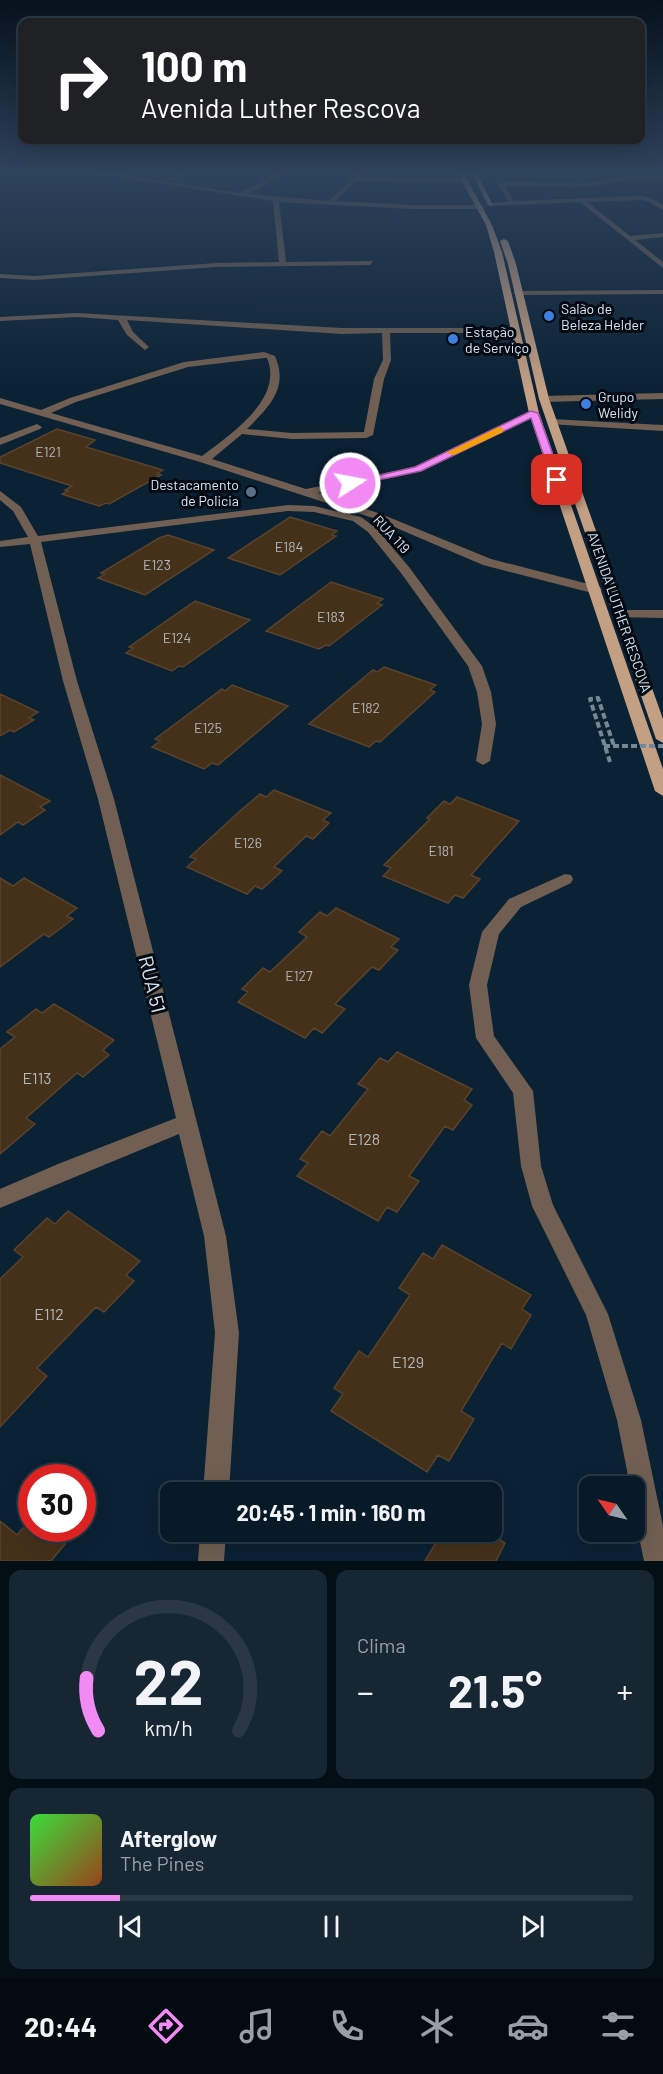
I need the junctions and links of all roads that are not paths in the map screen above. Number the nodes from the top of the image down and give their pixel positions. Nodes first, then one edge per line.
1 (281, 243) edge
2 (496, 243) edge
3 (503, 243) edge
4 (636, 243) edge
5 (370, 263) dead end
6 (283, 264) junction
7 (663, 266) edge
8 (0, 276) edge
9 (663, 292) edge
10 (517, 293) junction
11 (120, 316) junction
12 (0, 319) edge
13 (514, 330) junction
14 (387, 332) junction
15 (145, 347) dead end
16 (663, 396) edge
17 (544, 399) junction
18 (0, 401) edge
19 (534, 413) junction
20 (40, 414) junction
21 (551, 422) junction
22 (37, 427) dead end
23 (663, 428) edge
24 (240, 431) junction
25 (0, 442) edge
26 (204, 460) junction
27 (305, 492) junction
28 (0, 494) edge
29 (35, 540) junction
30 (0, 544) edge
31 (596, 590) junction
32 (620, 614) junction
33 (663, 614) edge
34 (657, 709) edge
35 (663, 738) edge
36 (483, 761) dead end
37 (663, 791) edge
38 (565, 879) dead end
39 (187, 1122) junction
40 (0, 1199) edge
41 (217, 1482) edge
42 (212, 1542) edge
43 (211, 1561) edge
44 (657, 1561) edge

1 - 6 street
2 - 13 main road, AVENIDA LUTHER RESCOVA
3 - 10 main road, AVENIDA LUTHER RESCOVA
4 - 7 street
5 - 6 street
6 - 8 street
9 - 10 street
10 - 17 main road, AVENIDA LUTHER RESCOVA
11 - 12 street
11 - 14 street
11 - 15 street
13 - 14 street
13 - 19 main road, AVENIDA LUTHER RESCOVA
14 - 24 street
16 - 17 street
17 - 21 main road, AVENIDA LUTHER RESCOVA
18 - 20 street
19 - 27 street
19 - 31 main road, AVENIDA LUTHER RESCOVA
20 - 24 street
20 - 26 street
21 - 23 street
21 - 32 main road, AVENIDA LUTHER RESCOVA
22 - 25 street
24 - 26 street
26 - 27 street
27 - 31 street
28 - 29 street, RUA 51
29 - 30 street, RUA 119
29 - 36 street, RUA 119
29 - 39 street, RUA 51
31 - 37 main road, AVENIDA LUTHER RESCOVA
32 - 33 street
32 - 34 main road, AVENIDA LUTHER RESCOVA
34 - 35 main road, AVENIDA LUTHER RESCOVA
38 - 44 street
39 - 40 street
39 - 41 street, RUA 51
42 - 43 street

